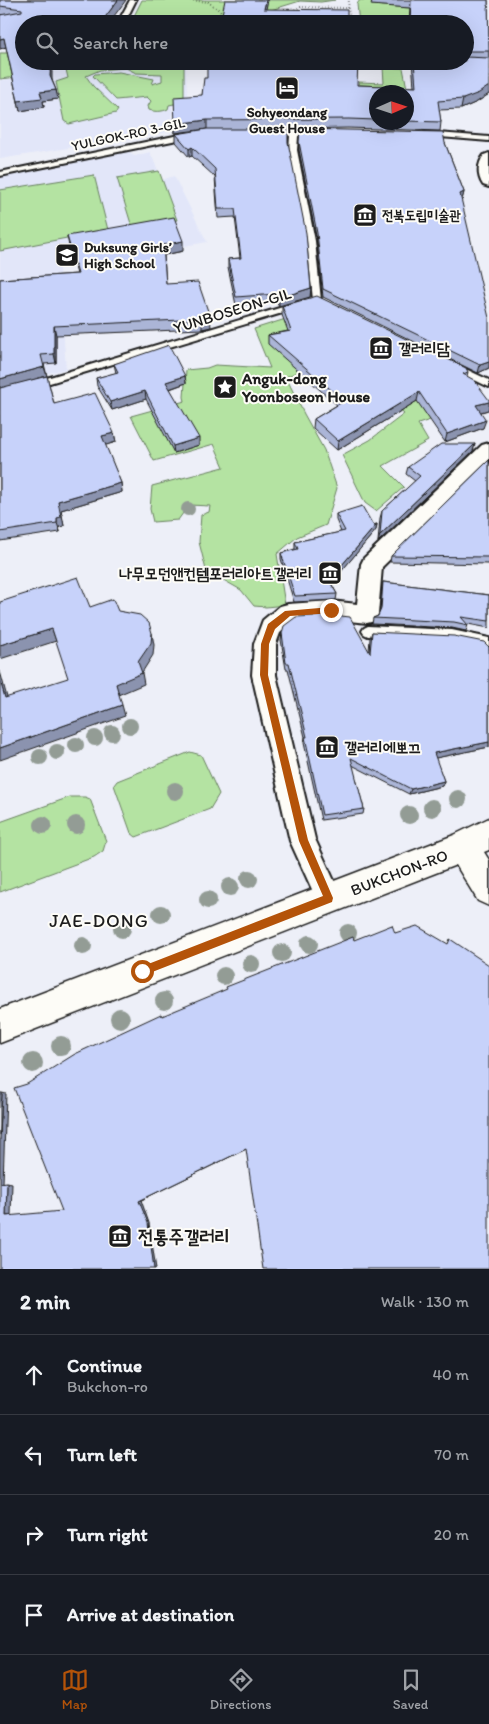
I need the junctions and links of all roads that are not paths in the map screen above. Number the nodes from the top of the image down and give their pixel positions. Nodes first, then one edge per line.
1 (132, 0) edge
2 (124, 15) edge
3 (267, 133) edge
4 (198, 134) edge
5 (294, 134) junction
6 (326, 134) edge
7 (420, 134) edge
8 (489, 139) edge
9 (489, 158) edge
10 (0, 174) edge
11 (489, 182) edge
12 (446, 363) edge
13 (489, 384) edge
14 (19, 388) edge
15 (489, 450) edge
16 (367, 623) junction
17 (489, 643) edge
18 (476, 840) edge
19 (489, 890) edge
20 (329, 898) junction
21 (0, 1026) edge

1 - 2 lane
3 - 5 lane
4 - 10 lane, YULGOK-RO 3-GIL
5 - 6 lane
5 - 14 lane, YUNBOSEON-GIL
7 - 8 lane
9 - 11 street
12 - 13 lane
15 - 16 street
16 - 17 lane
16 - 20 street
18 - 19 street
18 - 20 street, BUKCHON-RO
20 - 21 street, BUKCHON-RO

